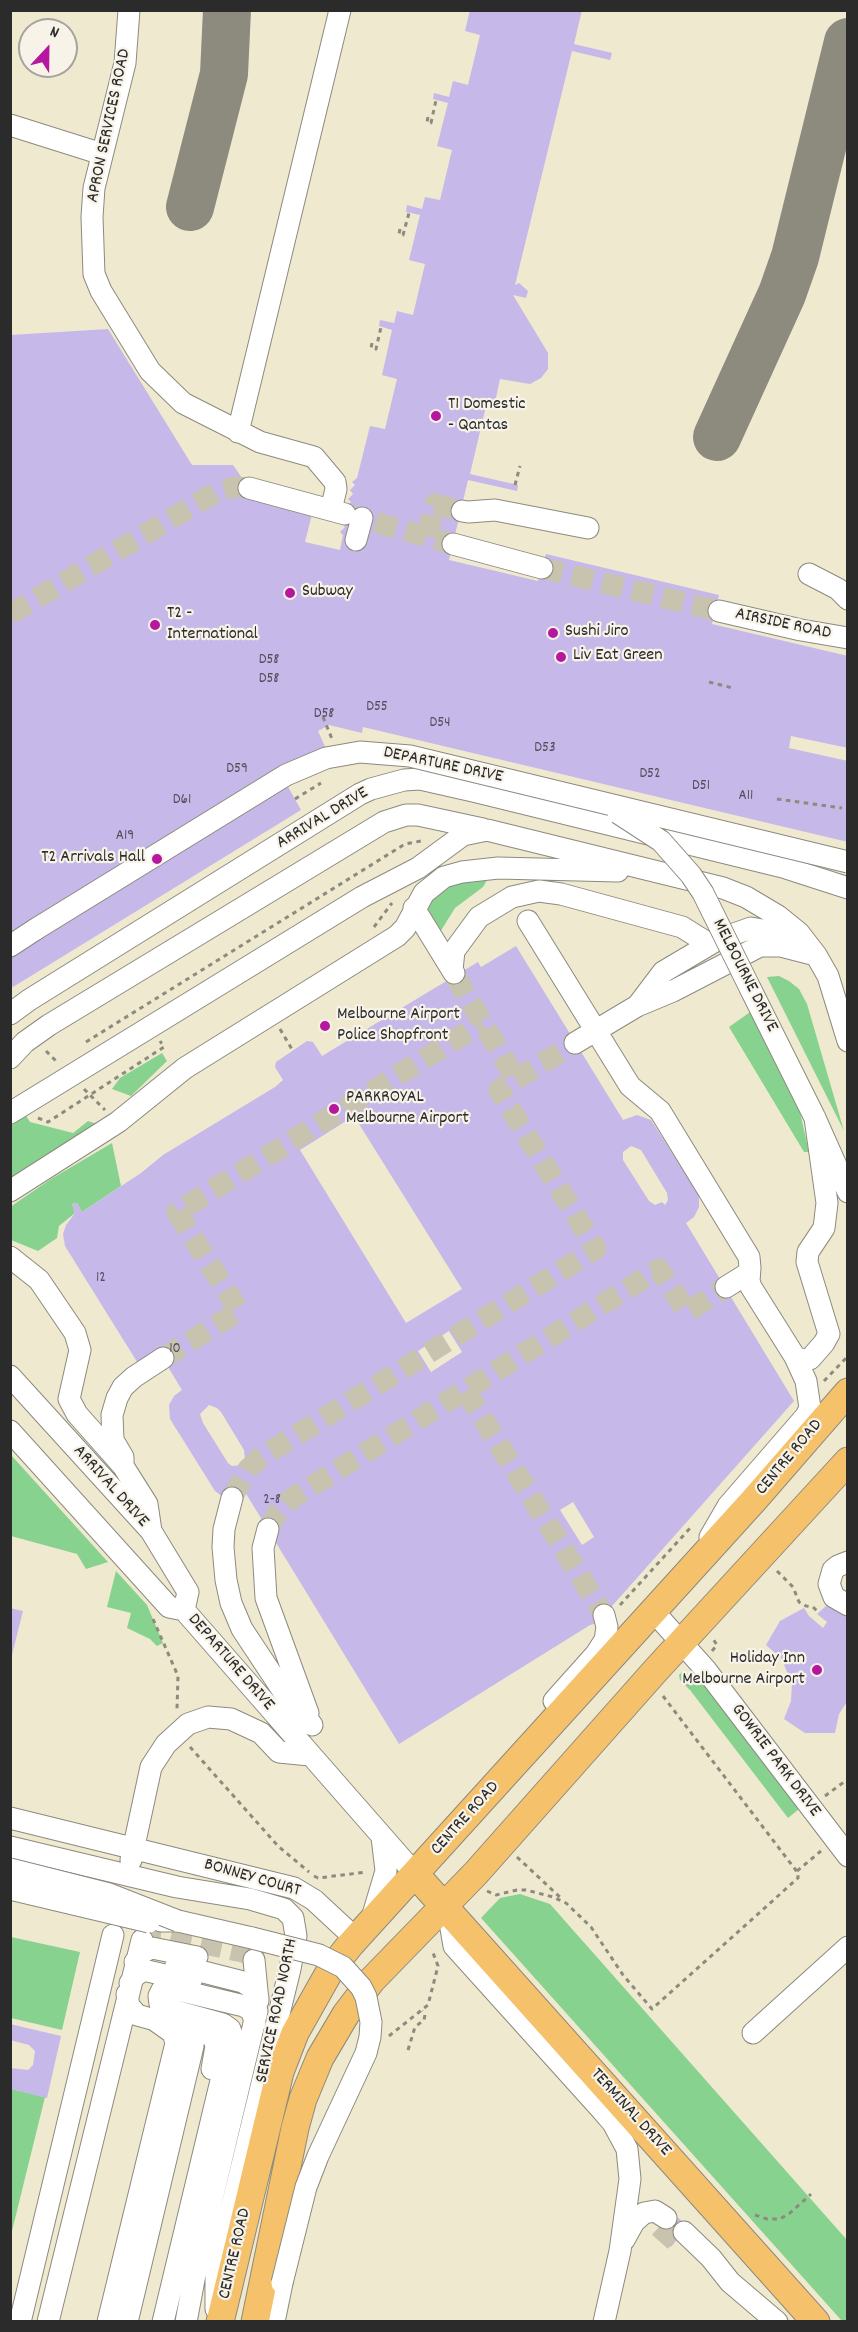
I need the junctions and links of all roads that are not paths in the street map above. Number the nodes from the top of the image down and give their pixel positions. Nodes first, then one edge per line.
1 (129, 10) edge
2 (340, 10) edge
3 (10, 125) edge
4 (102, 154) junction
5 (238, 432) junction
6 (249, 488) tunnel mouth
7 (462, 511) tunnel mouth
8 (346, 514) junction
9 (588, 528) dead end
10 (356, 540) dead end
11 (453, 544) tunnel mouth
12 (542, 568) tunnel mouth
13 (809, 574) dead end
14 (848, 599) edge
15 (719, 611) tunnel mouth
16 (848, 638) edge
17 (593, 801) junction
18 (487, 830) junction
19 (848, 862) edge
20 (648, 870) junction
21 (848, 888) edge
22 (414, 909) junction
23 (528, 921) dead end
24 (712, 942) junction
25 (10, 946) edge
26 (816, 955) junction
27 (637, 1006) junction
28 (10, 1014) edge
29 (596, 1031) junction
30 (848, 1041) edge
31 (576, 1043) tunnel mouth
32 (10, 1058) edge
33 (10, 1113) edge
34 (815, 1118) junction
35 (10, 1191) edge
36 (848, 1192) edge
37 (10, 1257) edge
38 (750, 1268) junction
39 (726, 1287) tunnel mouth
40 (795, 1357) junction
41 (163, 1359) tunnel mouth
42 (10, 1376) edge
43 (848, 1392) edge
44 (10, 1431) edge
45 (848, 1461) edge
46 (123, 1466) junction
47 (232, 1498) tunnel mouth
48 (268, 1529) tunnel mouth
49 (151, 1531) junction
50 (848, 1562) edge
51 (692, 1569) junction
52 (848, 1605) edge
53 (184, 1610) junction
54 (654, 1612) junction
55 (604, 1615) tunnel mouth
56 (682, 1644) junction
57 (312, 1725) junction
58 (310, 1755) junction
59 (483, 1801) junction
60 (10, 1818) edge
61 (382, 1837) junction
62 (10, 1838) edge
63 (10, 1847) edge
64 (133, 1848) junction
65 (848, 1856) edge
66 (48, 1857) junction
67 (10, 1869) edge
68 (416, 1875) junction
69 (126, 1881) junction
70 (10, 1889) edge
71 (10, 1901) edge
72 (446, 1908) junction
73 (178, 1921) junction
74 (145, 1931) junction
75 (363, 1931) junction
76 (113, 1935) dead end
77 (848, 1947) edge
78 (848, 1959) edge
79 (254, 1960) dead end
80 (821, 1973) junction
81 (131, 1979) junction
82 (178, 1989) junction
83 (257, 2004) junction
84 (165, 2023) junction
85 (753, 2033) dead end
86 (663, 2222) tunnel mouth
87 (680, 2237) tunnel mouth
88 (620, 2251) junction
89 (30, 2281) junction
90 (10, 2301) edge
91 (21, 2322) edge
92 (48, 2322) edge
93 (108, 2322) edge
94 (127, 2322) edge
95 (151, 2322) edge
96 (163, 2322) edge
97 (186, 2322) edge
98 (218, 2322) edge
99 (255, 2322) edge
100 (274, 2322) edge
101 (604, 2322) edge
102 (777, 2322) edge
103 (816, 2322) edge

1 - 4 street, APRON SERVICES ROAD
2 - 5 street
3 - 4 street
4 - 5 street, APRON SERVICES ROAD
5 - 8 street, APRON SERVICES ROAD
6 - 8 street
7 - 9 street
8 - 10 street, APRON SERVICES ROAD
11 - 12 street
13 - 14 street
15 - 16 street, AIRSIDE ROAD
17 - 19 street, DEPARTURE DRIVE, bridge
17 - 25 street, DEPARTURE DRIVE, bridge
17 - 34 street, MELBOURNE DRIVE, bridge
18 - 20 street, ARRIVAL DRIVE
18 - 32 street, ARRIVAL DRIVE
18 - 33 street
20 - 22 street, ARRIVAL DRIVE
20 - 26 street, ARRIVAL DRIVE
21 - 28 street, ARRIVAL DRIVE
22 - 24 street
22 - 35 street, ARRIVAL DRIVE
23 - 29 street
24 - 26 street
24 - 27 street
26 - 27 street
26 - 30 street
27 - 29 street
29 - 31 street
29 - 38 street
34 - 36 street, MELBOURNE DRIVE
34 - 40 street
37 - 46 street
38 - 39 street
38 - 40 street
40 - 51 street
41 - 46 street
42 - 49 street, ARRIVAL DRIVE
43 - 51 main road, CENTRE ROAD
44 - 53 street, DEPARTURE DRIVE
45 - 56 main road, CENTRE ROAD
46 - 49 street
47 - 57 street
48 - 57 street
49 - 53 street, ARRIVAL DRIVE
50 - 52 street
51 - 54 main road, CENTRE ROAD
53 - 58 street, DEPARTURE DRIVE
54 - 56 street, GOWRIE PARK DRIVE
54 - 59 main road, CENTRE ROAD
55 - 59 street
56 - 65 street, GOWRIE PARK DRIVE
56 - 72 main road, CENTRE ROAD
57 - 58 street
58 - 61 street, DEPARTURE DRIVE
58 - 64 street
59 - 68 main road, CENTRE ROAD
60 - 64 street
61 - 68 street, DEPARTURE DRIVE
61 - 75 street
62 - 66 street
63 - 66 street, SERVICE ROAD NORTH
64 - 69 street
64 - 75 street, BONNEY COURT
66 - 69 street, SERVICE ROAD NORTH
67 - 73 street, bridge
68 - 72 main road, DEPARTURE DRIVE
68 - 75 main road, CENTRE ROAD
69 - 98 street, SERVICE ROAD NORTH
70 - 74 street, bridge
71 - 74 street, bridge
72 - 88 street
72 - 99 main road, CENTRE ROAD
72 - 103 main road, TERMINAL DRIVE
73 - 74 street, bridge
73 - 100 street, bridge
74 - 81 street
75 - 98 main road, CENTRE ROAD
76 - 89 street
77 - 80 street
78 - 80 street
79 - 83 street
80 - 85 street
81 - 82 street
81 - 83 street
81 - 84 street
81 - 92 street
82 - 83 street
82 - 96 street
83 - 97 street
84 - 93 street
84 - 94 street
84 - 95 street
86 - 88 street
87 - 102 street
88 - 101 street
89 - 90 street
89 - 91 street

